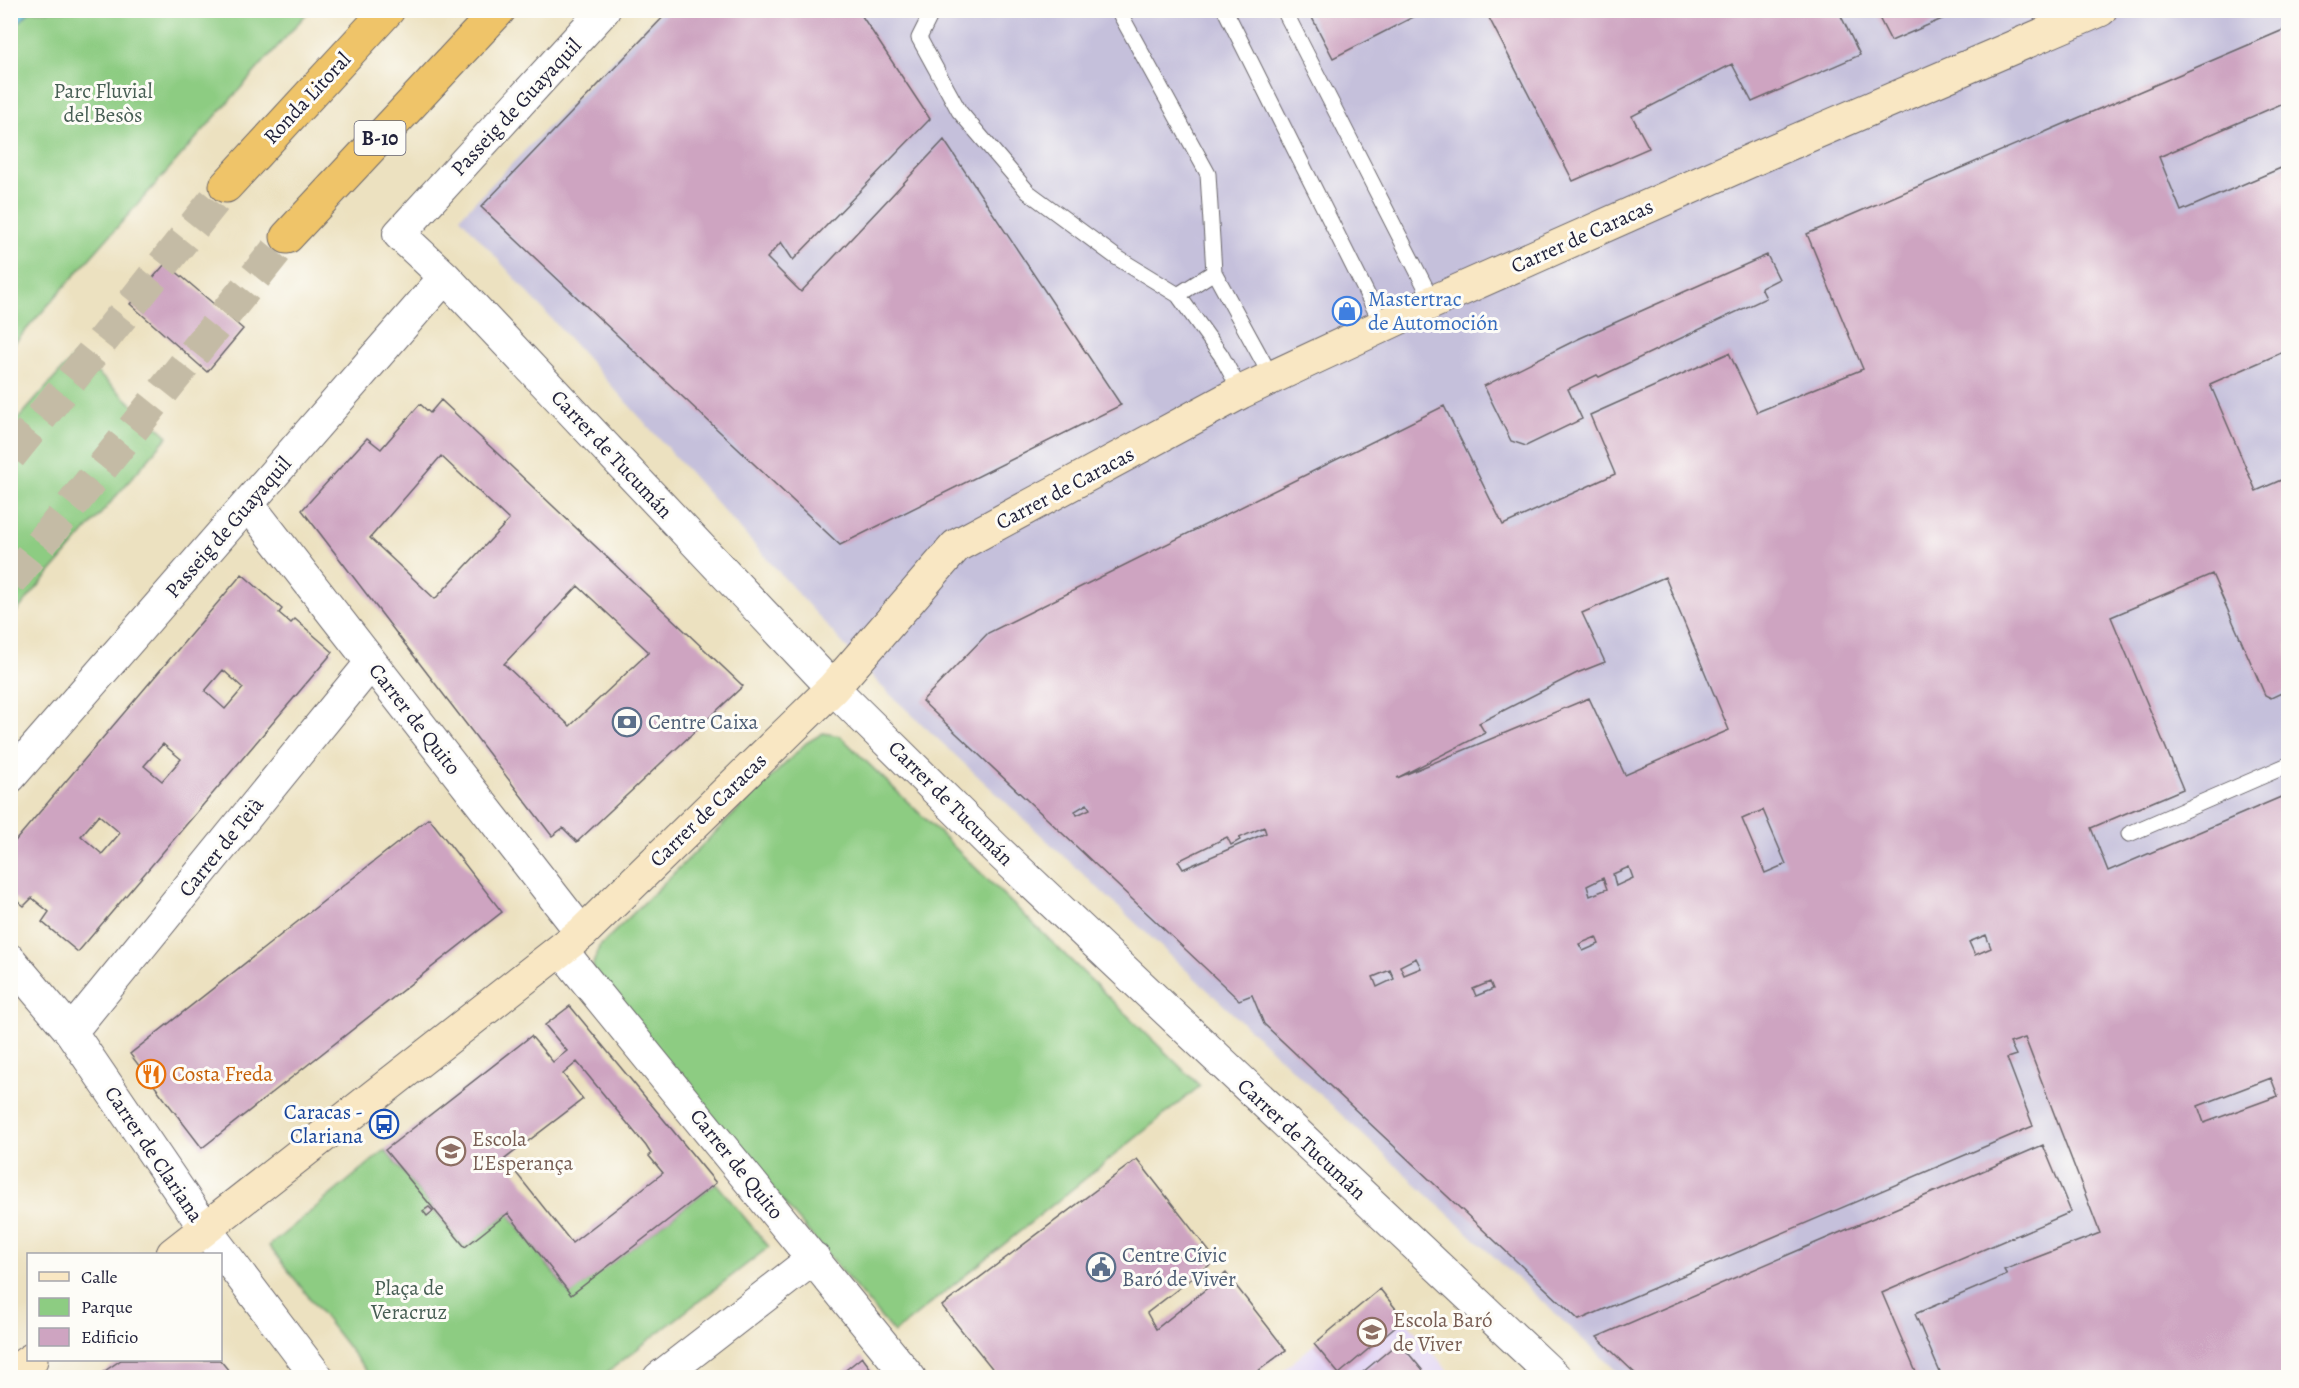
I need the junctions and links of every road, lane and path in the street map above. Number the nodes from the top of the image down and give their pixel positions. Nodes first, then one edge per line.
1 (388, 10) edge
2 (499, 10) edge
3 (511, 10) edge
4 (604, 10) edge
5 (933, 10) edge
6 (1118, 10) edge
7 (1225, 10) edge
8 (1284, 10) edge
9 (2100, 10) edge
10 (472, 39) junction
11 (226, 186) tunnel mouth
12 (427, 203) joint
13 (287, 237) tunnel mouth
14 (1215, 272) junction
15 (446, 277) junction
16 (1178, 295) junction
17 (1433, 302) junction
18 (1383, 326) junction
19 (1272, 378) junction
20 (1241, 392) junction
21 (248, 504) junction
22 (371, 663) junction
23 (833, 688) junction
24 (2289, 765) edge
25 (10, 777) edge
26 (2129, 834) dead end
27 (572, 942) junction
28 (10, 960) edge
29 (71, 1032) junction
30 (206, 1230) junction
31 (173, 1253) edge
32 (814, 1258) junction
33 (28, 1361) edge
34 (10, 1375) edge
35 (318, 1377) edge
36 (659, 1377) edge
37 (910, 1377) edge
38 (1556, 1377) edge

1 - 11 highway, Ronda Litoral
2 - 10 highway, B-10
3 - 10 highway
4 - 12 street, Passeig de Guayaquil
5 - 16 lane
6 - 14 lane
7 - 18 lane
8 - 17 lane
9 - 17 street, Carrer de Caracas
10 - 13 highway, B-10
12 - 15 street, Carrer de Tucumán
14 - 16 lane
14 - 19 lane
15 - 21 street, Passeig de Guayaquil
15 - 23 street, Carrer de Tucumán
16 - 20 lane
17 - 18 street, Carrer de Caracas
18 - 19 street, Carrer de Caracas
19 - 20 street, Carrer de Caracas
20 - 23 street, Carrer de Caracas
21 - 22 street, Carrer de Quito
21 - 25 street, Passeig de Guayaquil
22 - 27 street, Carrer de Quito
22 - 29 street, Carrer de Teià
23 - 27 street, Carrer de Caracas
23 - 38 street, Carrer de Tucumán
24 - 26 lane
27 - 30 street, Carrer de Caracas
27 - 32 street, Carrer de Quito
28 - 29 street, Carrer de Clariana
29 - 30 street, Carrer de Clariana
30 - 31 street, Carrer de Caracas
30 - 35 street, Carrer de Clariana
32 - 36 street
32 - 37 street, Carrer de Quito
33 - 34 street

